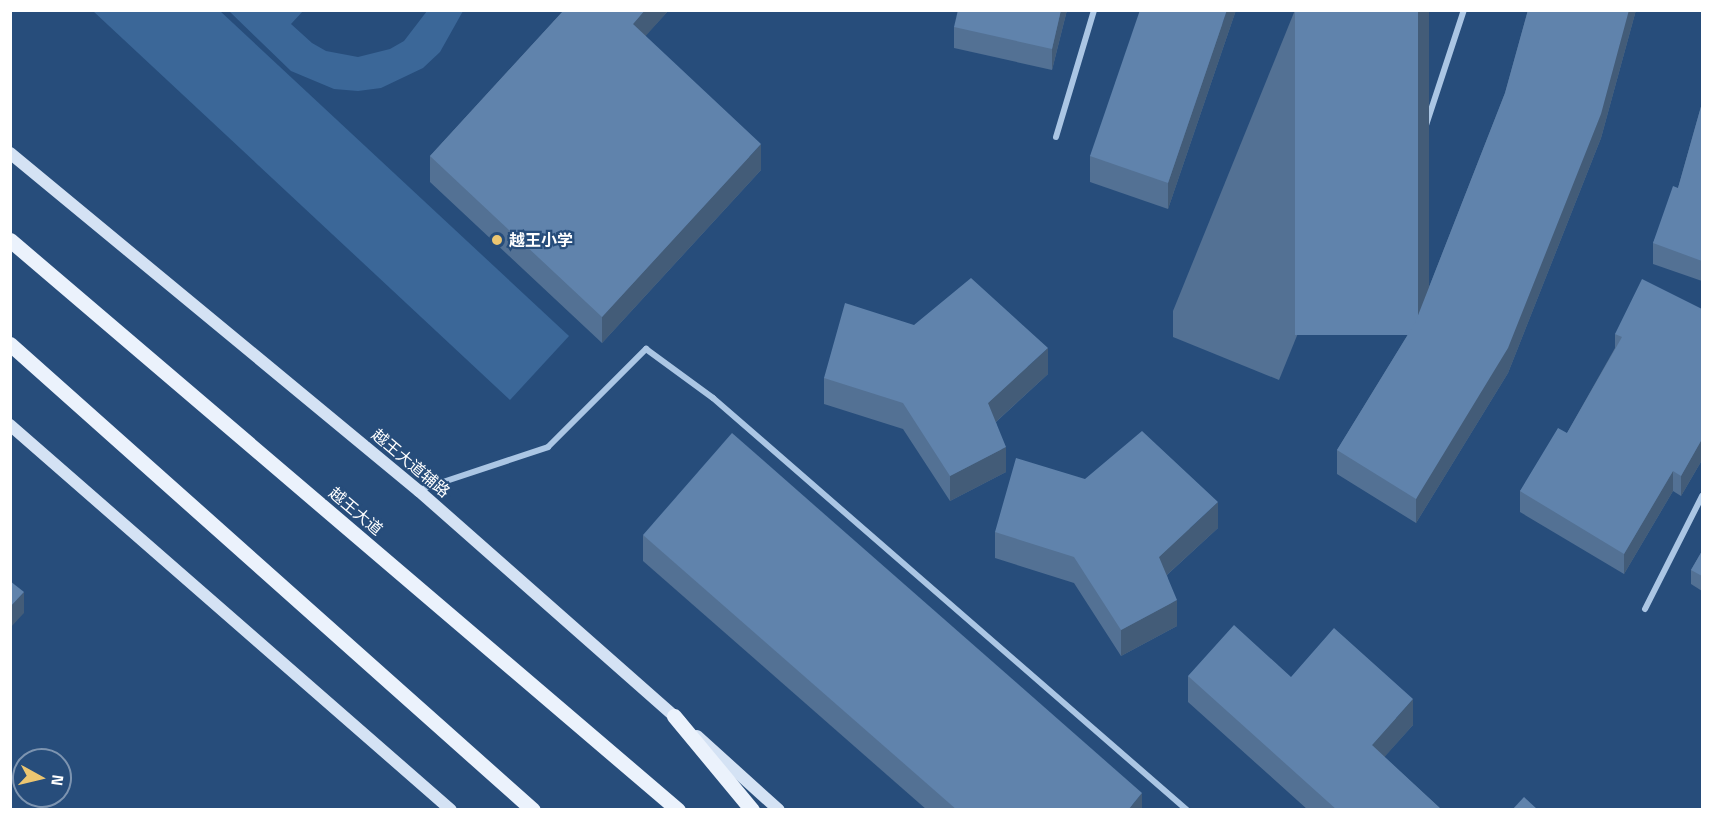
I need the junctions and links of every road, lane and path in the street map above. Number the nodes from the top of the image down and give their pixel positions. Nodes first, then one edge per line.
1 (1094, 10) edge
2 (1464, 10) edge
3 (1056, 136) dead end
4 (10, 153) edge
5 (10, 240) edge
6 (1358, 332) dead end
7 (10, 344) edge
8 (10, 425) edge
9 (419, 490) junction
10 (1702, 496) edge
11 (1645, 609) dead end
12 (674, 716) junction
13 (451, 810) edge
14 (533, 810) edge
15 (678, 810) edge
16 (752, 810) edge
17 (780, 810) edge
18 (1187, 810) edge

1 - 3 street
2 - 6 street
4 - 9 main road, 越王大道辅路
5 - 15 main road, 越王大道
7 - 14 main road
8 - 13 main road
9 - 12 main road, 越王大道辅路
9 - 18 street
10 - 11 street
12 - 16 main road
12 - 17 main road, 越王大道辅路

